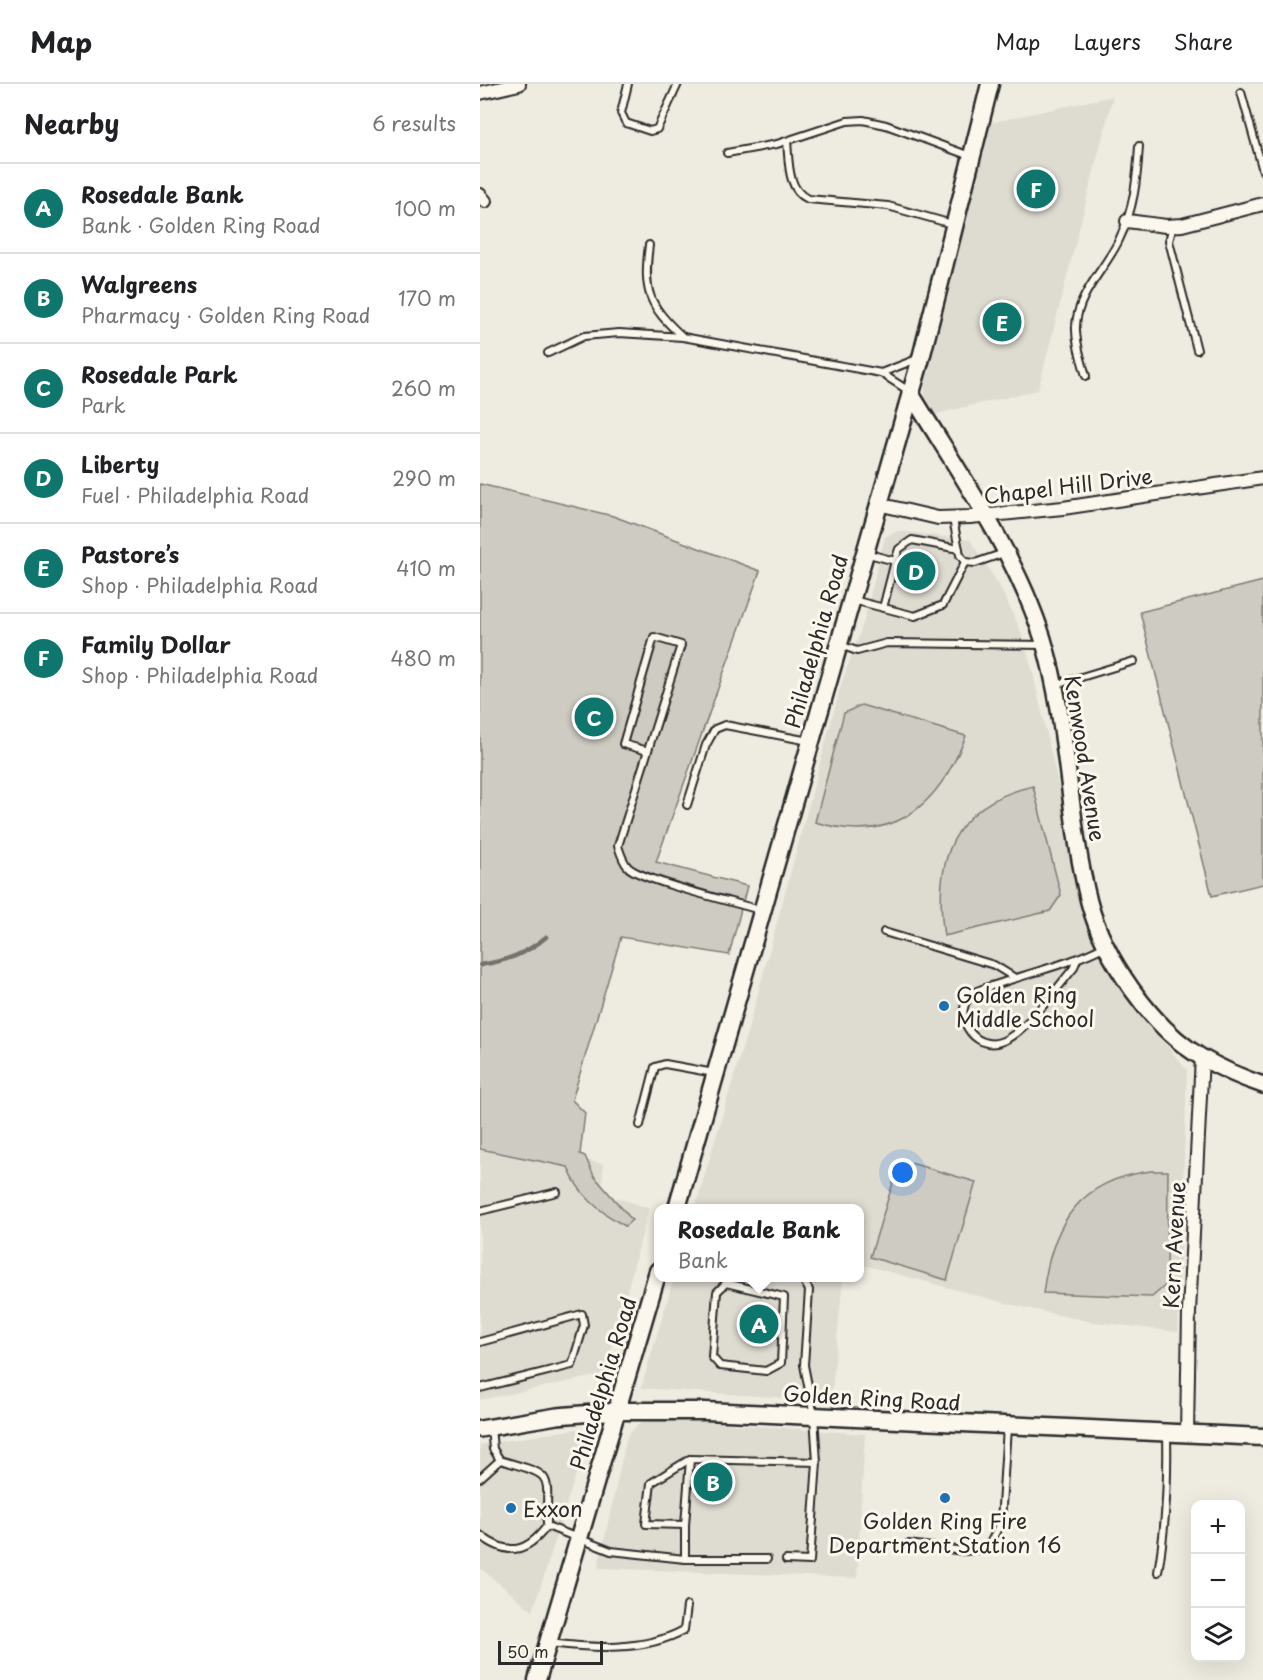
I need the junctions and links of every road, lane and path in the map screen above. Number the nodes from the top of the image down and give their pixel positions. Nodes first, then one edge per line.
1 (519, 84) edge
2 (628, 84) edge
3 (678, 84) edge
4 (990, 84) edge
5 (1241, 92) dead end
6 (480, 93) edge
7 (787, 141) junction
8 (1139, 146) dead end
9 (727, 153) dead end
10 (973, 157) junction
11 (1263, 171) edge
12 (1263, 204) edge
13 (1127, 221) junction
14 (956, 225) junction
15 (1173, 225) junction
16 (649, 245) dead end
17 (683, 337) junction
18 (1197, 350) dead end
19 (548, 353) dead end
20 (921, 358) junction
21 (881, 373) junction
22 (1086, 376) dead end
23 (910, 392) junction
24 (1263, 478) edge
25 (878, 504) junction
26 (984, 515) junction
27 (953, 519) junction
28 (959, 549) junction
29 (864, 552) junction
30 (1004, 553) junction
31 (895, 561) junction
32 (964, 562) junction
33 (850, 600) junction
34 (883, 608) junction
35 (837, 644) junction
36 (1044, 645) junction
37 (1134, 661) dead end
38 (1054, 685) junction
39 (809, 741) junction
40 (648, 751) junction
41 (687, 806) dead end
42 (761, 910) junction
43 (884, 932) dead end
44 (1106, 946) junction
45 (1077, 960) junction
46 (1015, 978) junction
47 (1202, 1057) junction
48 (715, 1073) junction
49 (1263, 1085) edge
50 (640, 1125) dead end
51 (557, 1192) dead end
52 (678, 1204) edge
53 (480, 1211) edge
54 (655, 1282) edge
55 (726, 1282) edge
56 (735, 1282) edge
57 (804, 1282) edge
58 (480, 1341) edge
59 (480, 1388) edge
60 (618, 1411) junction
61 (814, 1416) junction
62 (1007, 1427) junction
63 (486, 1428) edge
64 (1167, 1433) junction
65 (1187, 1434) junction
66 (1263, 1437) edge
67 (690, 1459) junction
68 (500, 1460) junction
69 (817, 1462) junction
70 (480, 1478) edge
71 (685, 1525) junction
72 (547, 1526) junction
73 (480, 1535) edge
74 (579, 1538) junction
75 (908, 1544) dead end
76 (685, 1558) junction
77 (767, 1559) dead end
78 (786, 1560) dead end
79 (1158, 1572) dead end
80 (687, 1606) dead end
81 (548, 1643) junction
82 (537, 1680) edge

1 - 6 street
2 - 3 lane
4 - 10 main road, Philadelphia Road
5 - 11 lane
7 - 9 lane
7 - 10 lane
7 - 14 lane
8 - 13 lane
10 - 14 main road, Philadelphia Road
12 - 15 street
13 - 15 street
13 - 22 lane
14 - 20 main road, Philadelphia Road
15 - 18 lane
16 - 17 lane
17 - 19 lane
17 - 21 lane
20 - 21 lane
20 - 23 main road, Philadelphia Road
21 - 23 lane
23 - 25 main road, Philadelphia Road
23 - 26 street, Kenwood Avenue
24 - 26 street, Chapel Hill Drive
25 - 27 street, Chapel Hill Drive
25 - 29 main road, Philadelphia Road
26 - 27 street, Chapel Hill Drive
26 - 30 street, Kenwood Avenue
27 - 28 lane
28 - 31 lane
28 - 32 lane
29 - 31 lane
29 - 33 main road, Philadelphia Road
30 - 32 lane
30 - 36 street, Kenwood Avenue
31 - 34 lane
32 - 34 lane
33 - 34 lane
33 - 35 main road, Philadelphia Road
35 - 36 lane
35 - 39 main road, Philadelphia Road
36 - 38 street, Kenwood Avenue
37 - 38 lane
38 - 44 street, Kenwood Avenue
39 - 41 lane
39 - 42 main road, Philadelphia Road
40 - 40 lane
40 - 42 lane
42 - 48 main road, Philadelphia Road
43 - 46 lane
44 - 45 lane
44 - 47 street, Kenwood Avenue
45 - 46 lane
45 - 46 lane
47 - 49 street, Kenwood Avenue
47 - 65 street, Kern Avenue
48 - 50 lane
48 - 52 main road, Philadelphia Road
51 - 53 lane
54 - 60 main road, Philadelphia Road
55 - 56 lane
57 - 61 lane
58 - 59 lane
60 - 61 main road, Golden Ring Road
60 - 63 street, Golden Ring Road
60 - 74 main road, Philadelphia Road
61 - 62 main road, Golden Ring Road
61 - 69 lane
62 - 64 main road, Golden Ring Road
62 - 75 lane
63 - 68 lane
64 - 65 main road, Golden Ring Road
64 - 79 lane
65 - 66 main road, Golden Ring Road
67 - 69 lane
67 - 71 lane
67 - 71 lane
68 - 70 lane
68 - 72 lane
69 - 78 lane
71 - 76 lane
72 - 73 lane
72 - 74 lane
74 - 76 lane
74 - 81 main road, Philadelphia Road
76 - 77 lane
80 - 81 lane
81 - 82 main road, Philadelphia Road

